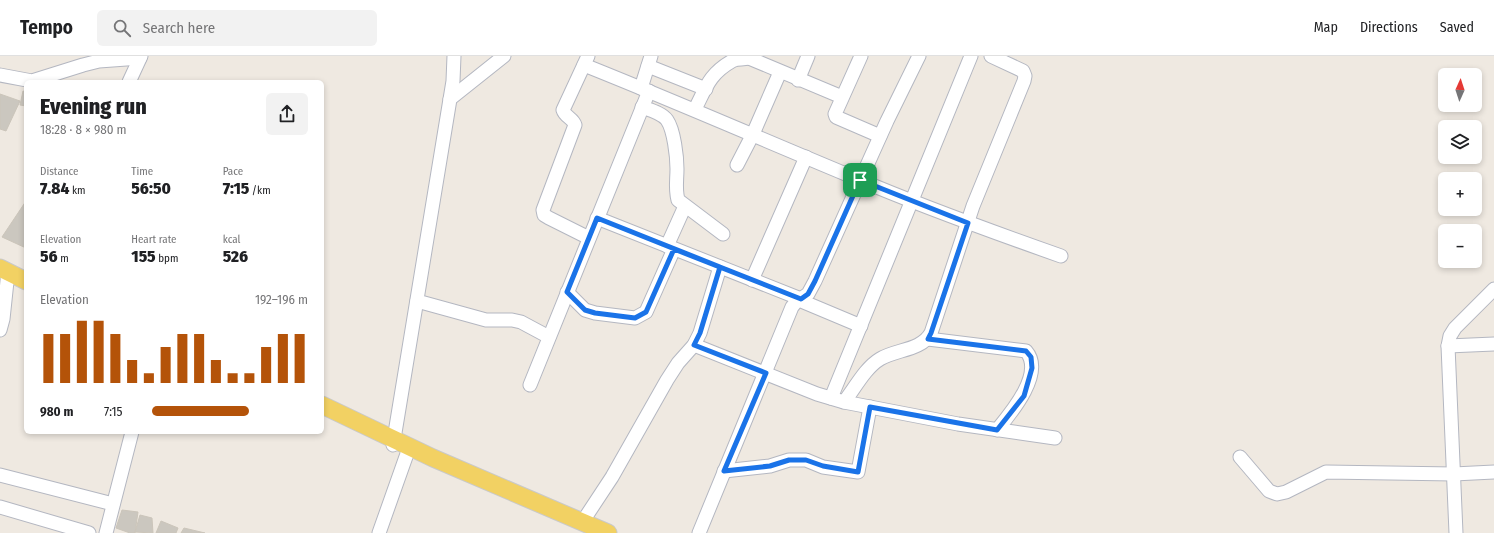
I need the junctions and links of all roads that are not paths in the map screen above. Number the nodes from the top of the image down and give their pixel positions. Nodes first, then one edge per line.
1 (454, 56) edge
2 (504, 56) edge
3 (808, 56) edge
4 (861, 56) edge
5 (919, 56) edge
6 (971, 56) edge
7 (991, 56) edge
8 (141, 57) edge
9 (751, 57) edge
10 (586, 60) edge
11 (649, 61) edge
12 (780, 72) junction
13 (0, 75) edge
14 (24, 80) edge
15 (38, 80) edge
16 (130, 80) edge
17 (798, 80) junction
18 (706, 88) junction
19 (645, 89) junction
20 (842, 97) junction
21 (450, 99) junction
22 (642, 107) junction
23 (695, 110) junction
24 (753, 134) junction
25 (880, 136) junction
26 (806, 157) junction
27 (737, 165) dead end
28 (860, 180) junction
29 (912, 201) junction
30 (685, 206) junction
31 (597, 218) junction
32 (968, 223) junction
33 (722, 234) dead end
34 (589, 238) junction
35 (671, 247) junction
36 (0, 256) edge
37 (1061, 256) dead end
38 (24, 267) edge
39 (720, 267) junction
40 (4, 270) edge
41 (24, 280) edge
42 (752, 280) junction
43 (1494, 289) edge
44 (567, 292) junction
45 (800, 300) junction
46 (416, 301) junction
47 (861, 326) junction
48 (0, 330) edge
49 (549, 337) junction
50 (928, 339) junction
51 (694, 345) junction
52 (1490, 345) edge
53 (1448, 346) junction
54 (766, 373) junction
55 (530, 385) dead end
56 (831, 398) junction
57 (844, 402) junction
58 (324, 406) edge
59 (870, 407) junction
60 (324, 412) edge
61 (997, 430) junction
62 (131, 434) edge
63 (1055, 438) dead end
64 (398, 445) junction
65 (1240, 457) dead end
66 (724, 471) junction
67 (1494, 472) edge
68 (1454, 474) junction
69 (0, 475) edge
70 (113, 504) junction
71 (0, 507) edge
72 (586, 527) edge
73 (89, 533) edge
74 (106, 533) edge
75 (379, 533) edge
76 (608, 533) edge
77 (699, 533) edge
78 (1456, 533) edge

1 - 21 street
2 - 21 street
3 - 17 street
4 - 20 street
5 - 25 street
6 - 29 street
7 - 32 street
8 - 15 street
8 - 16 street
9 - 12 street
9 - 18 street
10 - 19 street
10 - 34 street
11 - 18 street
11 - 19 street
12 - 17 street
12 - 24 street
13 - 14 street
17 - 20 street
18 - 23 street
19 - 22 street
19 - 23 street
20 - 25 street
21 - 46 street
22 - 30 street
22 - 31 street
23 - 24 street
24 - 26 street
24 - 27 street
25 - 28 street
26 - 28 street
26 - 42 street
28 - 29 street
28 - 45 street
29 - 32 street
29 - 47 street
30 - 33 street
30 - 35 street
31 - 34 street
31 - 35 street
32 - 37 street
32 - 50 street
34 - 44 street
35 - 39 street
35 - 44 street
36 - 38 main road
39 - 42 street
39 - 51 street
40 - 41 main road
40 - 48 street
42 - 45 street
43 - 53 street
44 - 49 street
45 - 47 street
45 - 54 street
46 - 49 street
46 - 64 street
47 - 56 street
49 - 55 street
50 - 57 street
50 - 61 street
51 - 54 street
51 - 72 street
52 - 53 street
53 - 68 street
54 - 56 street
54 - 66 street
56 - 57 street
57 - 59 street
58 - 64 main road
59 - 61 street
59 - 66 street
60 - 64 main road
61 - 63 street
62 - 70 street
64 - 72 main road
64 - 75 street
65 - 68 street
66 - 77 street
67 - 68 street
68 - 78 street
69 - 70 street
70 - 74 street
71 - 73 street
72 - 76 main road

